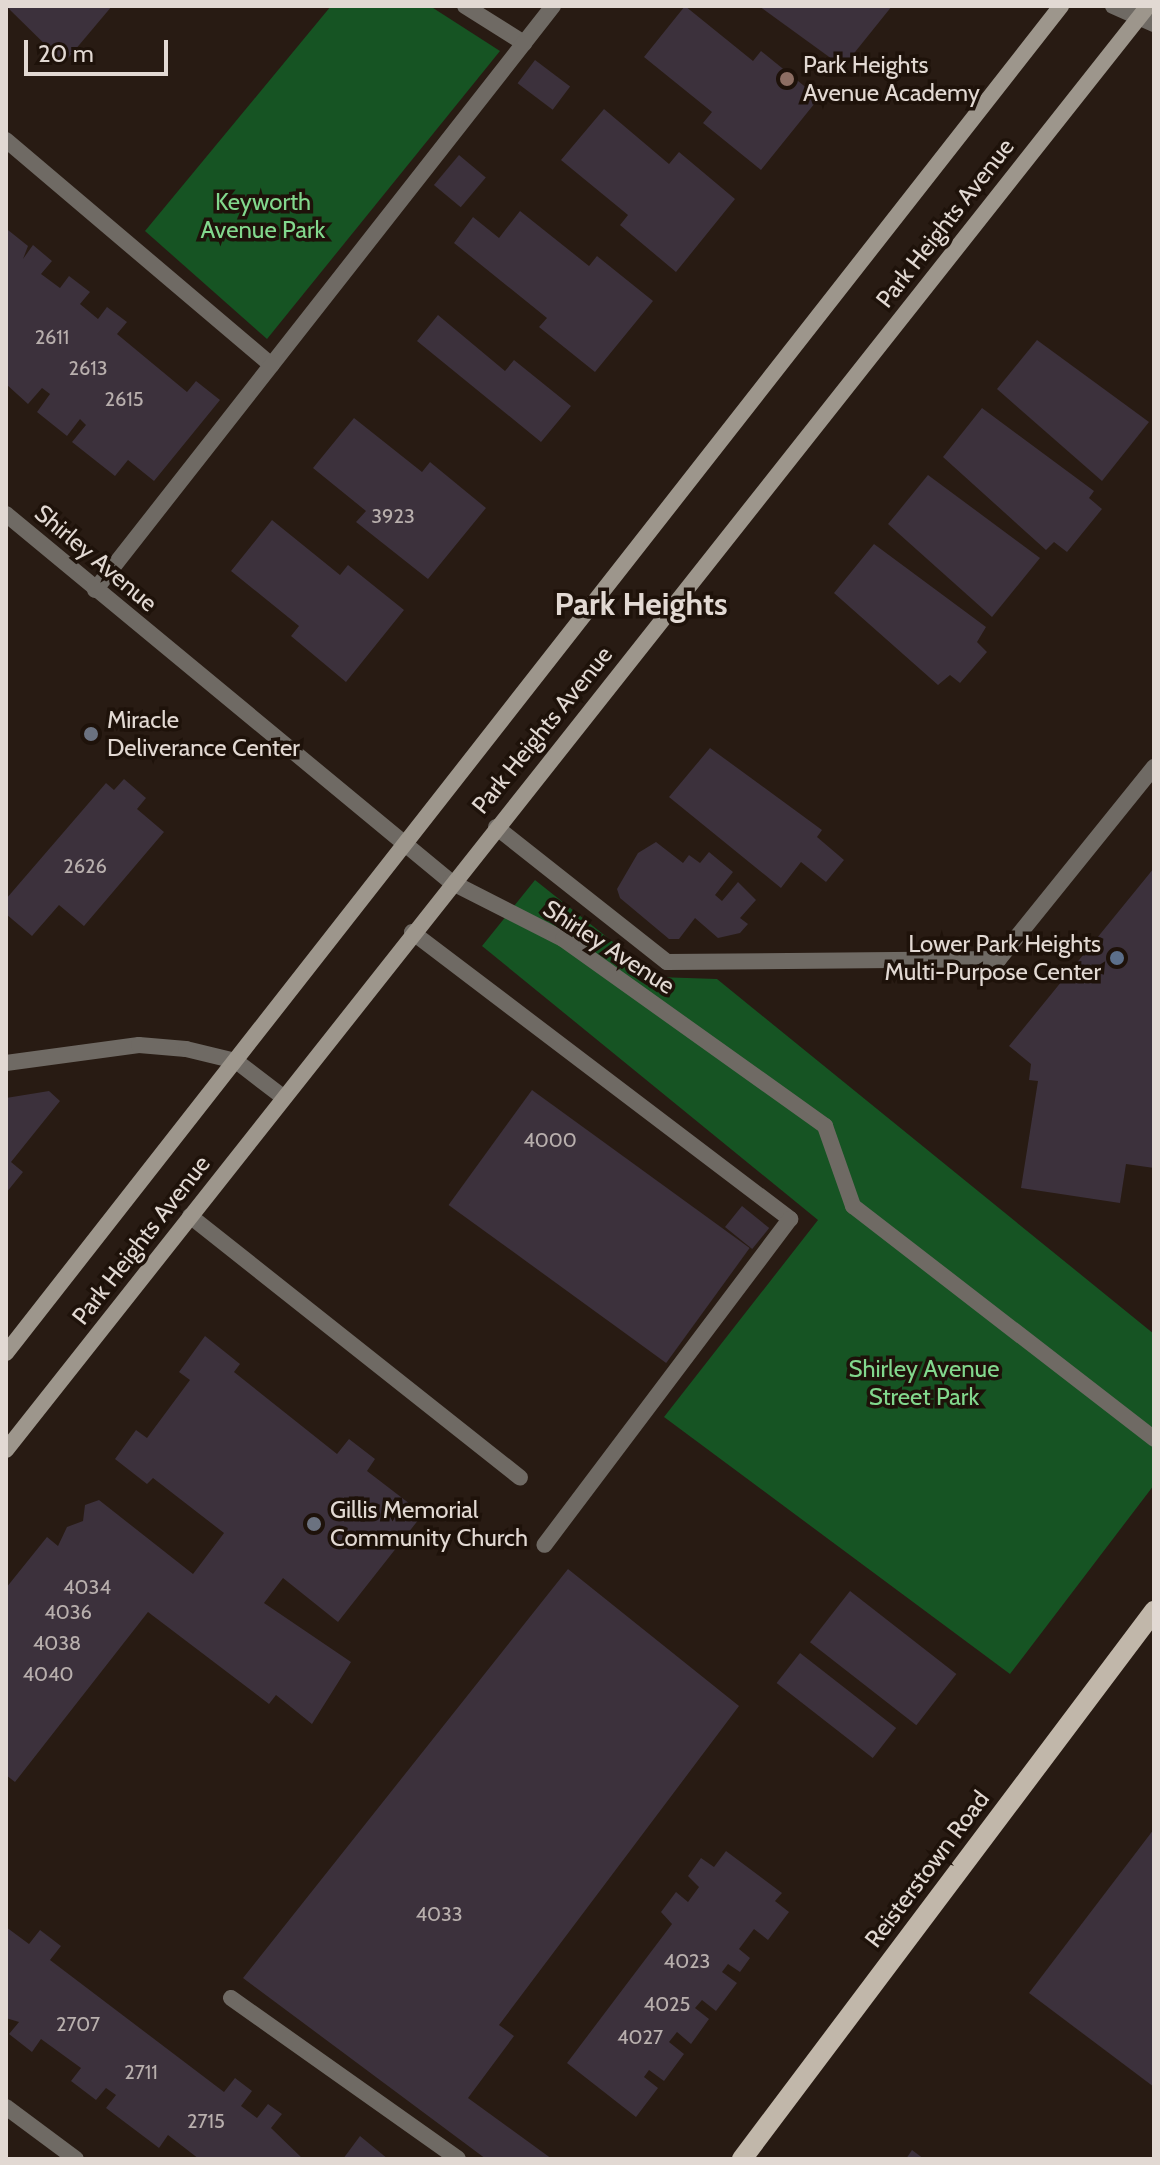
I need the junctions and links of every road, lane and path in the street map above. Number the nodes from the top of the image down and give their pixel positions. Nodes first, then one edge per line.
1 (465, 6) edge
2 (553, 6) edge
3 (1061, 6) edge
4 (1113, 6) edge
5 (1147, 15) edge
6 (524, 43) junction
7 (6, 140) edge
8 (271, 365) junction
9 (6, 514) edge
10 (95, 590) junction
11 (1154, 767) edge
12 (496, 827) junction
13 (406, 844) junction
14 (451, 882) junction
15 (412, 932) junction
16 (236, 1061) junction
17 (6, 1063) edge
18 (283, 1097) junction
19 (190, 1216) junction
20 (6, 1353) edge
21 (1154, 1439) edge
22 (6, 1450) edge
23 (520, 1478) dead end
24 (544, 1545) dead end
25 (1154, 1611) edge
26 (231, 1998) dead end
27 (6, 2107) edge
28 (76, 2159) edge
29 (458, 2159) edge
30 (742, 2159) edge

1 - 6 street
2 - 6 street
3 - 13 main road, Park Heights Avenue
4 - 5 street
5 - 12 main road, Park Heights Avenue
6 - 8 street
7 - 8 street
8 - 10 street
9 - 10 street, Shirley Avenue
10 - 13 street, Shirley Avenue
11 - 12 street
12 - 14 main road, Park Heights Avenue
13 - 14 street, Shirley Avenue
13 - 16 main road, Park Heights Avenue
14 - 15 main road, Park Heights Avenue
14 - 21 street, Shirley Avenue
15 - 18 main road, Park Heights Avenue
15 - 24 street
16 - 17 street
16 - 18 street
16 - 20 main road, Park Heights Avenue
18 - 19 main road, Park Heights Avenue
19 - 22 main road, Park Heights Avenue
19 - 23 street
25 - 30 main road, Reisterstown Road
26 - 29 street
27 - 28 street

